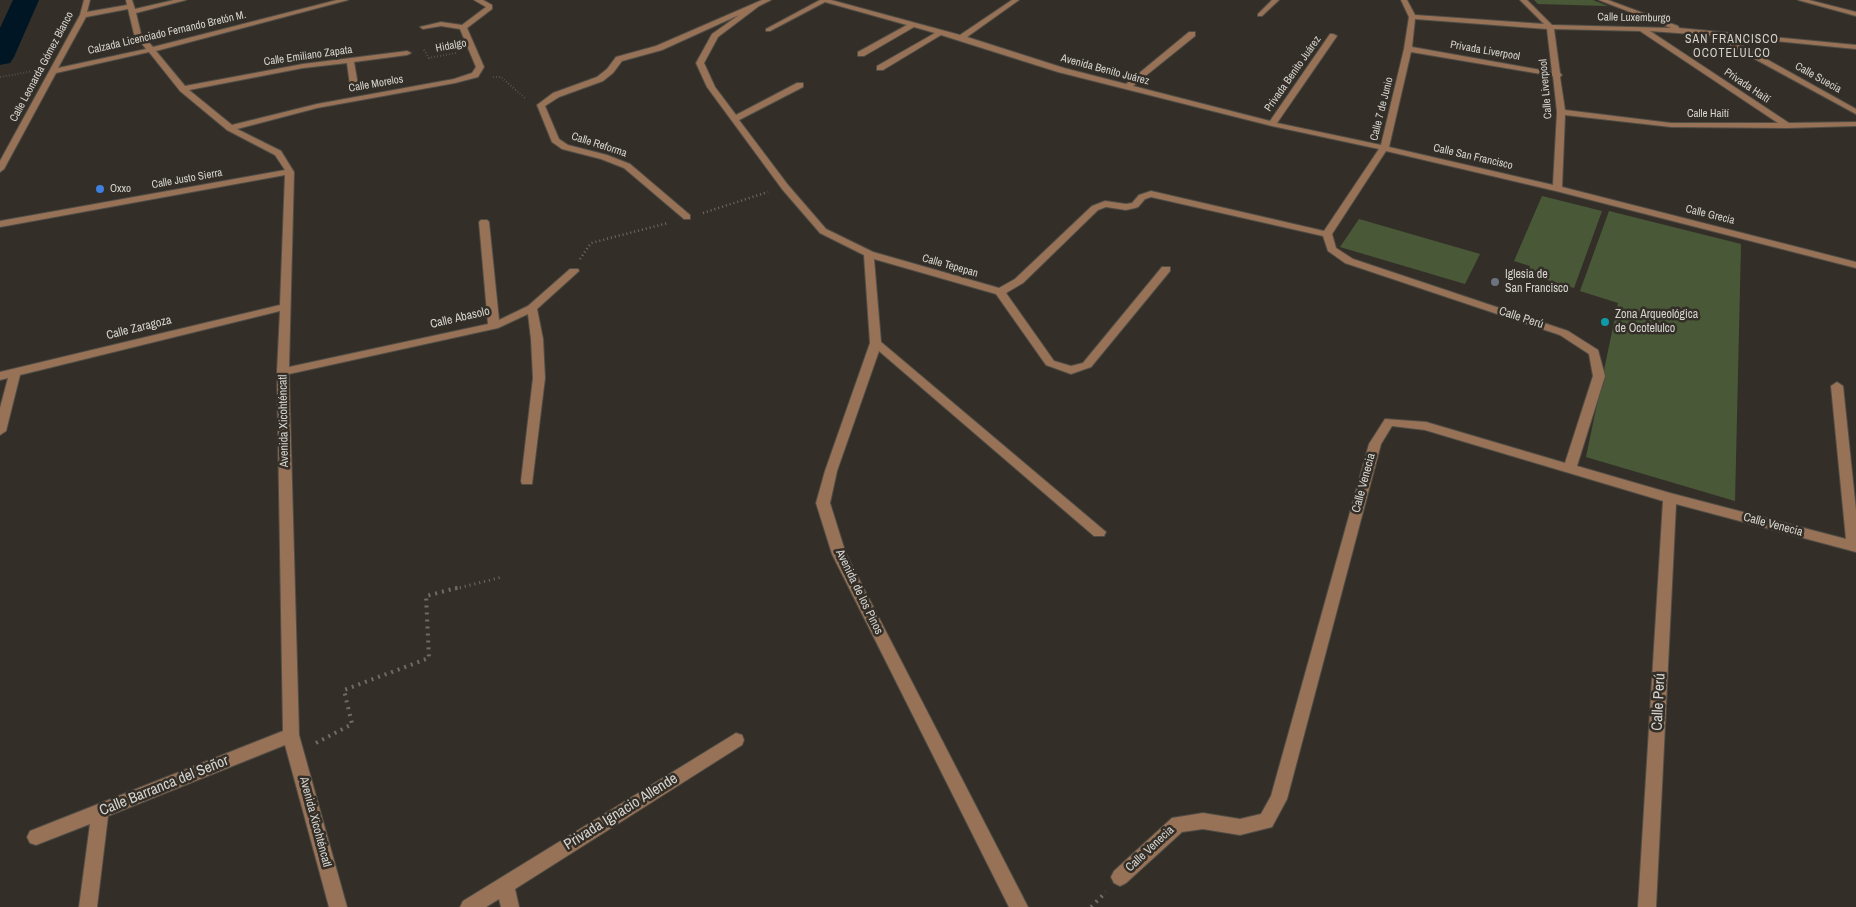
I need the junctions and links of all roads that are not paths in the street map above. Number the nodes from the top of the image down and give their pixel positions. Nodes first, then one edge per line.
1 (97, 0) edge
2 (183, 0) edge
3 (345, 0) edge
4 (477, 0) edge
5 (768, 0) edge
6 (825, 0) edge
7 (1016, 0) edge
8 (1276, 0) edge
9 (1404, 0) edge
10 (1522, 0) edge
11 (1602, 0) edge
12 (1801, 0) edge
13 (130, 6) edge
14 (756, 6) junction
15 (85, 7) edge
16 (1856, 14) edge
17 (1260, 15) dead end
18 (1412, 17) junction
19 (913, 25) junction
20 (424, 27) dead end
21 (463, 27) junction
22 (1550, 27) junction
23 (768, 30) dead end
24 (1644, 30) junction
25 (1683, 30) junction
26 (941, 32) junction
27 (1192, 34) dead end
28 (1717, 34) junction
29 (1333, 36) dead end
30 (961, 38) junction
31 (1856, 47) edge
32 (150, 50) junction
33 (1408, 50) junction
34 (407, 53) road end
35 (861, 54) dead end
36 (350, 61) junction
37 (880, 68) dead end
38 (52, 71) junction
39 (1558, 75) junction
40 (800, 84) dead end
41 (354, 85) dead end
42 (1127, 87) junction
43 (183, 90) junction
44 (1561, 112) junction
45 (1856, 112) edge
46 (734, 119) junction
47 (1272, 124) junction
48 (1856, 124) edge
49 (1787, 126) junction
50 (230, 128) junction
51 (1384, 148) junction
52 (0, 169) edge
53 (290, 172) junction
54 (1557, 189) junction
55 (687, 217) road end
56 (484, 222) dead end
57 (0, 224) edge
58 (1326, 234) junction
59 (869, 254) junction
60 (1856, 265) edge
61 (1166, 269) dead end
62 (574, 270) road end
63 (1000, 292) junction
64 (285, 308) junction
65 (532, 308) junction
66 (494, 326) junction
67 (876, 343) junction
68 (14, 372) junction
69 (283, 372) junction
70 (0, 376) edge
71 (1837, 386) dead end
72 (0, 431) edge
73 (1570, 468) junction
74 (527, 481) dead end
75 (1670, 498) junction
76 (1099, 532) dead end
77 (1855, 546) edge
78 (291, 735) junction
79 (736, 740) dead end
80 (100, 812) junction
81 (36, 837) dead end
82 (1120, 877) dead end
83 (505, 885) junction
84 (88, 907) edge
85 (338, 907) edge
86 (469, 907) edge
87 (510, 907) edge
88 (1019, 907) edge
89 (1647, 907) edge

1 - 15 street
2 - 13 street
3 - 32 street, Calzada Licenciado Fernando Bretón M.
4 - 21 street
5 - 14 street
6 - 19 street, Avenida Benito Juárez
6 - 23 street
7 - 30 street
8 - 17 street
9 - 18 street
10 - 22 street
11 - 25 street
12 - 16 street
13 - 15 street
13 - 32 street
14 - 46 street, Calle Tepepan
14 - 55 street, Calle Reforma
15 - 38 street, Calle Leonarda Gómez Blanco
18 - 22 street, Calle Luxemburgo
18 - 33 street, Calle 7 de Junio
19 - 26 street, Avenida Benito Juárez
19 - 35 street
20 - 21 street
21 - 50 street, Calle Morelos
22 - 24 street, Calle Luxemburgo
22 - 39 street, Calle Liverpool
24 - 25 street, Calle Luxemburgo
24 - 49 street, Privada Haití
25 - 28 street, Calle Luxemburgo
26 - 30 street, Avenida Benito Juárez
26 - 37 street
27 - 42 street
28 - 31 street, Calle Luxemburgo
28 - 45 street, Calle Suecia
29 - 47 street, Privada Benito Juárez
30 - 42 street, Avenida Benito Juárez
32 - 38 street, Calzada Licenciado Fernando Bretón M.
32 - 43 street
33 - 39 street, Privada Liverpool
33 - 51 street, Calle 7 de Junio
34 - 36 street, Calle Emiliano Zapata
36 - 41 street
36 - 43 street, Calle Emiliano Zapata
38 - 52 street, Calle Leonarda Gómez Blanco
39 - 44 street, Calle Liverpool
40 - 46 street
42 - 47 street, Avenida Benito Juárez
43 - 50 street
44 - 49 street, Calle Haití
44 - 54 street, Calle Liverpool
46 - 59 street, Calle Tepepan
47 - 51 street, Avenida Benito Juárez
48 - 49 street, Calle Haití
50 - 53 street
51 - 54 street, Calle San Francisco
51 - 58 street, Calle 7 de Junio
53 - 57 street, Calle Justo Sierra
53 - 64 street, Avenida Xicohténcatl
54 - 60 street, Calle Grecia
56 - 66 street
58 - 63 street
58 - 73 street, Calle Perú
59 - 63 street, Calle Tepepan
59 - 67 street, Avenida de los Pinos
61 - 63 street
62 - 65 street, Calle Abasolo
64 - 68 street, Calle Zaragoza
64 - 69 street, Avenida Xicohténcatl
65 - 66 street, Calle Abasolo
65 - 74 street
66 - 69 street, Calle Abasolo
67 - 76 street
67 - 88 street, Avenida de los Pinos
68 - 70 street, Calle Zaragoza
68 - 72 street
69 - 78 street, Avenida Xicohténcatl
71 - 77 street
73 - 75 street, Calle Venecia
73 - 82 street, Calle Venecia
75 - 77 street, Calle Venecia
75 - 89 street, Calle Perú
78 - 80 street, Calle Barranca del Señor
78 - 85 street, Avenida Xicohténcatl
79 - 83 street, Privada Ignacio Allende
80 - 81 street, Calle Barranca del Señor
80 - 84 street
83 - 86 street, Privada Ignacio Allende
83 - 87 street

